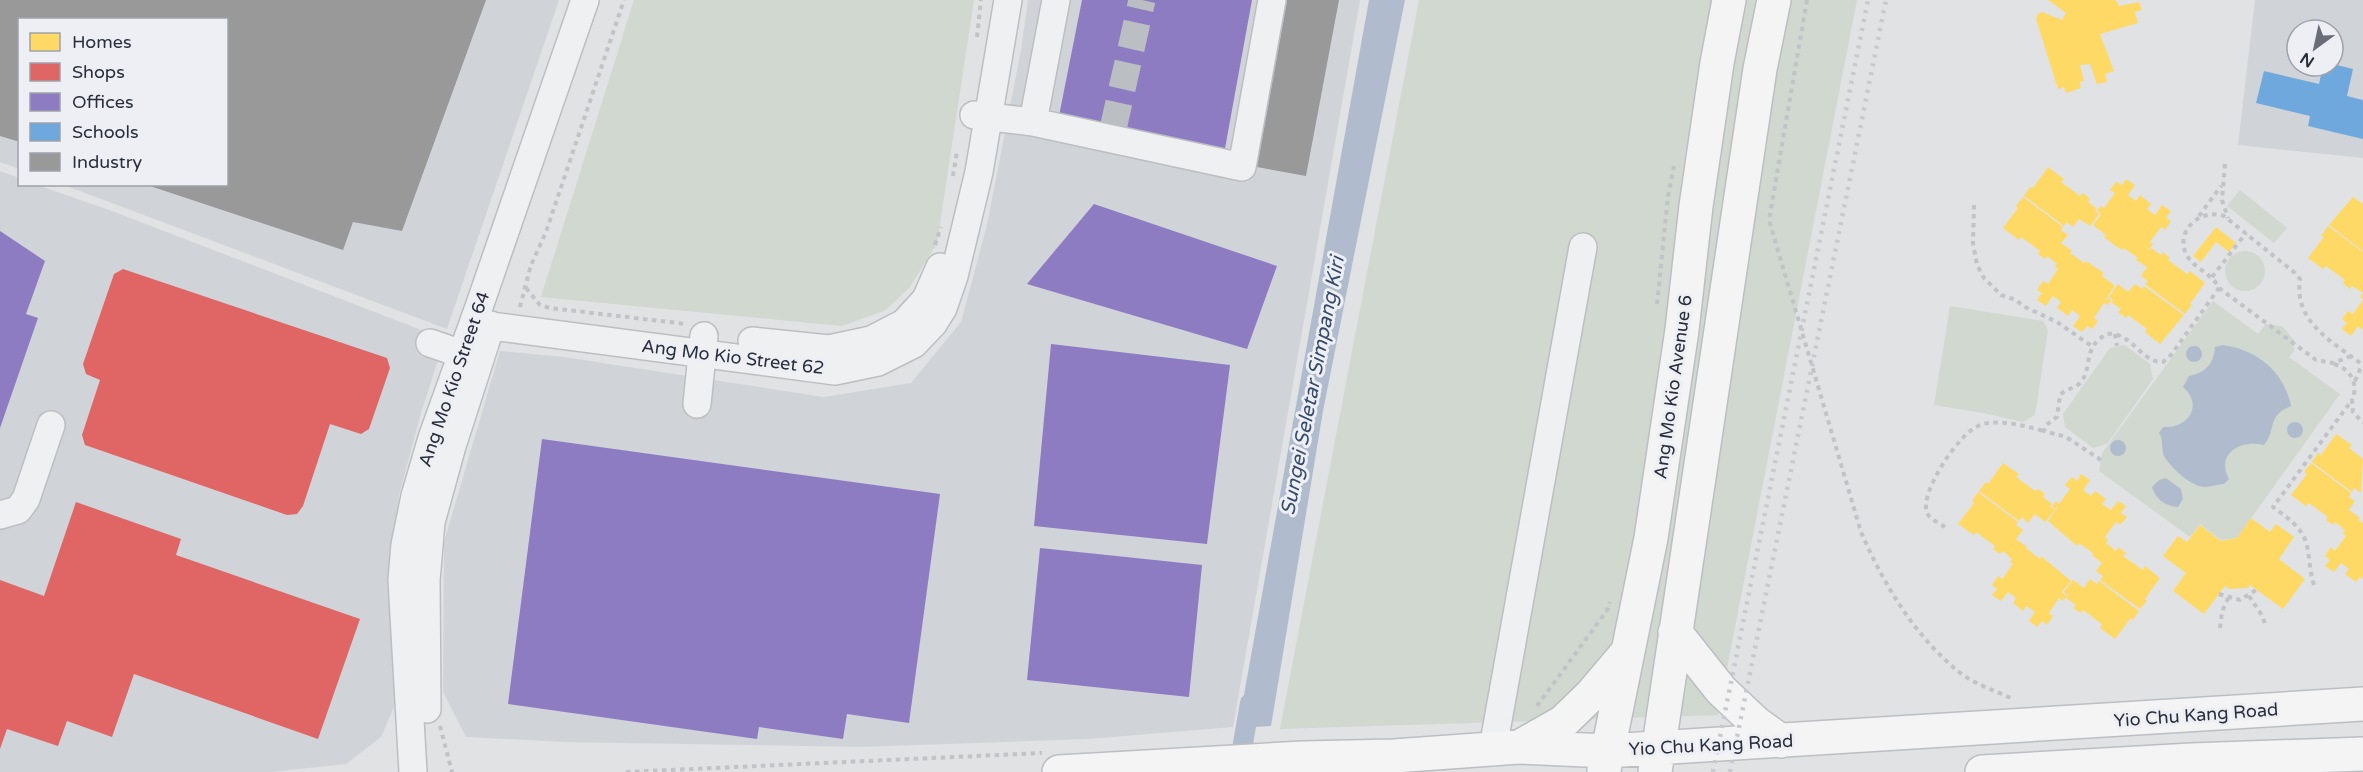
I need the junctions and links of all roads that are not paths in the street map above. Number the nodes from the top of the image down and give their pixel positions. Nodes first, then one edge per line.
1 (585, 0) edge
2 (601, 0) edge
3 (992, 0) edge
4 (1008, 0) edge
5 (1056, 0) edge
6 (1272, 0) edge
7 (1729, 0) edge
8 (1774, 0) edge
9 (982, 116) junction
10 (1033, 122) junction
11 (1583, 247) dead end
12 (498, 310) junction
13 (699, 337) junction
14 (430, 343) dead end
15 (462, 354) junction
16 (697, 404) dead end
17 (51, 425) dead end
18 (0, 515) edge
19 (421, 520) junction
20 (415, 610) junction
21 (1675, 632) junction
22 (1628, 652) junction
23 (2363, 704) edge
24 (1781, 741) junction
25 (1506, 748) junction
26 (2363, 754) edge
27 (1656, 759) edge
28 (1605, 761) edge
29 (1057, 762) edge
30 (1338, 765) edge
31 (413, 772) edge
32 (431, 772) edge
33 (1982, 772) edge

1 - 12 street, Ang Mo Kio Street 64
2 - 12 street, Ang Mo Kio Street 64
3 - 9 street, Ang Mo Kio Street 62
4 - 9 street, Ang Mo Kio Street 62
5 - 10 street
6 - 10 street
7 - 22 main road, Ang Mo Kio Avenue 6
8 - 21 main road
9 - 10 street
9 - 13 street, Ang Mo Kio Street 62
11 - 25 street
12 - 13 street, Ang Mo Kio Street 62
12 - 15 street, Ang Mo Kio Street 64
12 - 19 street, Ang Mo Kio Street 64
13 - 16 street
14 - 15 street
15 - 19 street, Ang Mo Kio Street 64
17 - 18 street
19 - 20 street, Ang Mo Kio Street 64
20 - 31 street, Ang Mo Kio Street 64
20 - 32 street, Ang Mo Kio Street 64
21 - 24 main road
21 - 27 main road
22 - 25 main road
22 - 28 main road, Ang Mo Kio Avenue 6
23 - 24 main road, Yio Chu Kang Road
24 - 27 main road, Yio Chu Kang Road
25 - 28 main road, Yio Chu Kang Road
25 - 30 main road, Yio Chu Kang Road
26 - 33 main road
27 - 28 main road, Yio Chu Kang Road
29 - 30 main road, Yio Chu Kang Road

